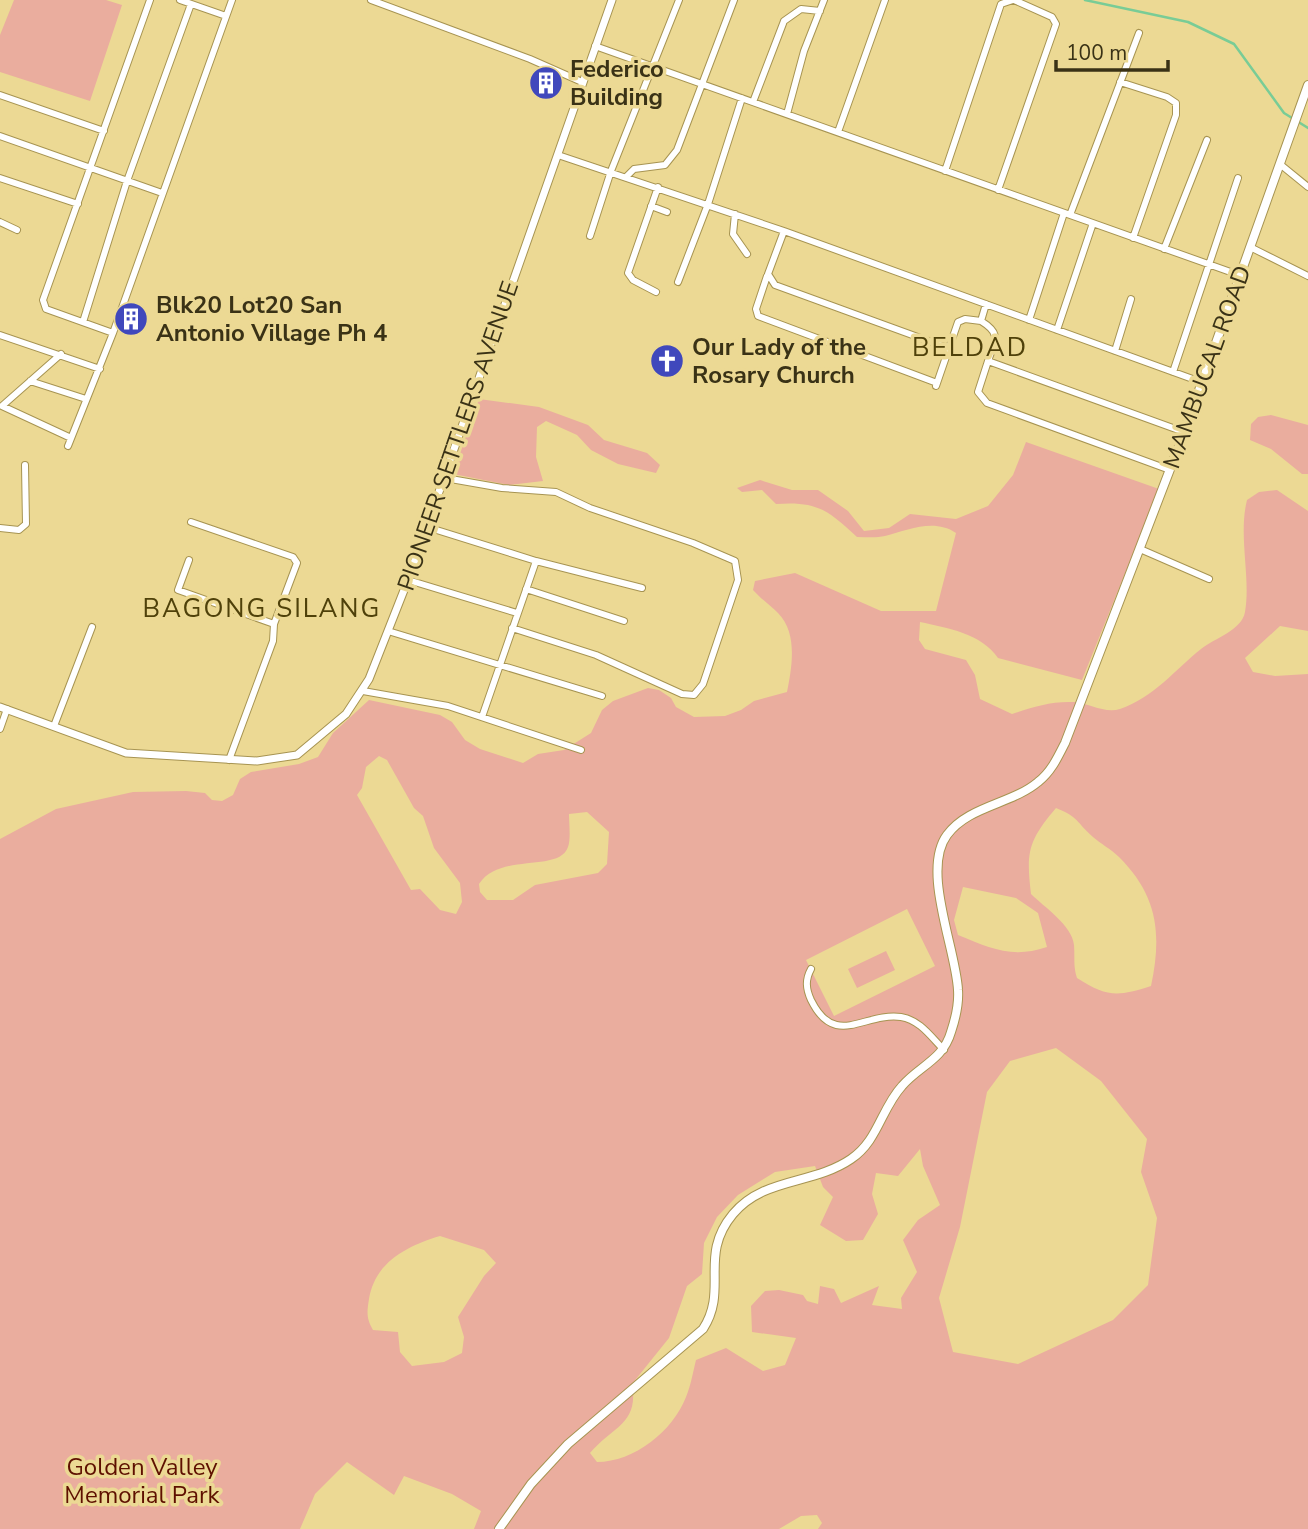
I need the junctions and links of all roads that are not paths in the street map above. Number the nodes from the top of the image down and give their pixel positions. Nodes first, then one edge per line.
1 (150, 0) edge
2 (180, 0) edge
3 (232, 0) edge
4 (371, 0) edge
5 (612, 0) edge
6 (679, 0) edge
7 (734, 0) edge
8 (824, 0) edge
9 (885, 0) edge
10 (1014, 0) edge
11 (191, 4) junction
12 (820, 11) junction
13 (226, 16) junction
14 (1139, 33) dead end
15 (595, 46) junction
16 (654, 67) junction
17 (582, 82) junction
18 (1120, 82) junction
19 (704, 85) junction
20 (1308, 85) edge
21 (0, 95) edge
22 (741, 98) junction
23 (753, 102) junction
24 (787, 114) junction
25 (104, 131) junction
26 (838, 132) junction
27 (0, 136) edge
28 (1207, 140) dead end
29 (558, 155) junction
30 (1281, 165) junction
31 (90, 167) junction
32 (611, 171) junction
33 (945, 171) junction
34 (627, 176) junction
35 (0, 178) edge
36 (1238, 178) dead end
37 (127, 181) junction
38 (658, 187) junction
39 (1308, 187) edge
40 (998, 190) junction
41 (162, 193) junction
42 (78, 204) junction
43 (708, 204) junction
44 (651, 206) junction
45 (667, 212) dead end
46 (734, 214) junction
47 (1067, 214) junction
48 (0, 222) edge
49 (1093, 223) junction
50 (17, 230) dead end
51 (783, 230) junction
52 (590, 236) dead end
53 (1133, 238) junction
54 (1250, 247) junction
55 (1164, 249) junction
56 (747, 254) dead end
57 (1209, 264) junction
58 (768, 274) junction
59 (1239, 275) junction
60 (1308, 276) edge
61 (678, 282) dead end
62 (656, 292) dead end
63 (1131, 299) dead end
64 (986, 304) junction
65 (1029, 320) junction
66 (981, 321) junction
67 (83, 322) junction
68 (1057, 330) junction
69 (113, 333) junction
70 (2, 335) edge
71 (0, 343) edge
72 (948, 348) junction
73 (1115, 351) junction
74 (61, 354) junction
75 (988, 361) junction
76 (100, 369) junction
77 (1173, 372) junction
78 (30, 381) junction
79 (1201, 382) junction
80 (86, 399) junction
81 (1184, 432) junction
82 (71, 438) junction
83 (68, 446) dead end
84 (25, 465) dead end
85 (1170, 470) junction
86 (445, 478) junction
87 (191, 522) dead end
88 (427, 527) junction
89 (0, 528) edge
90 (1140, 549) junction
91 (189, 560) dead end
92 (536, 561) junction
93 (1209, 579) dead end
94 (408, 580) junction
95 (642, 588) dead end
96 (526, 589) junction
97 (517, 613) junction
98 (624, 621) dead end
99 (274, 624) junction
100 (92, 627) dead end
101 (512, 628) junction
102 (388, 631) junction
103 (498, 665) junction
104 (363, 691) junction
105 (602, 696) dead end
106 (4, 708) edge
107 (482, 717) junction
108 (54, 726) junction
109 (0, 729) edge
110 (581, 750) dead end
111 (229, 760) junction
112 (811, 969) dead end
113 (944, 1049) junction
114 (499, 1529) edge

1 - 25 street
2 - 11 street
3 - 13 street
4 - 17 street
5 - 15 street, PIONEER SETTLERS AVENUE
6 - 16 street
7 - 19 street
8 - 12 street
9 - 26 street
10 - 33 street
10 - 40 street
11 - 13 street
11 - 37 street
12 - 23 street
12 - 24 street
13 - 41 street
14 - 18 street
15 - 16 street
15 - 17 street, PIONEER SETTLERS AVENUE
16 - 19 street
16 - 32 street
17 - 29 street, PIONEER SETTLERS AVENUE
18 - 47 street
18 - 53 street
19 - 22 street
19 - 34 street
20 - 30 main road, MAMBUCAL ROAD
21 - 25 street
22 - 23 street
22 - 43 street
23 - 24 street
24 - 26 street
25 - 31 street
26 - 33 street
27 - 31 street
28 - 55 street
29 - 32 street
29 - 86 street, PIONEER SETTLERS AVENUE
30 - 39 street
30 - 54 main road, MAMBUCAL ROAD
31 - 37 street
31 - 42 street
32 - 34 street
32 - 52 street
33 - 40 street
34 - 38 street
35 - 42 street
36 - 57 street
37 - 41 street
37 - 67 street
38 - 43 street
38 - 44 street
40 - 47 street
41 - 69 street
42 - 67 street
43 - 46 street
43 - 61 street
44 - 45 street
44 - 62 street
46 - 51 street
46 - 56 street
47 - 49 street
47 - 65 street
48 - 50 street
49 - 53 street
49 - 68 street
51 - 58 street
51 - 64 street
53 - 55 street
54 - 59 main road, MAMBUCAL ROAD
54 - 60 street
55 - 57 street
57 - 59 street
57 - 77 street
58 - 72 street
58 - 72 street
59 - 79 main road, MAMBUCAL ROAD
63 - 73 street
64 - 65 street
64 - 66 street
65 - 68 street
66 - 72 street
66 - 75 street
67 - 69 street
68 - 73 street
69 - 76 street
70 - 71 street
70 - 74 street
73 - 77 street
74 - 76 street
74 - 78 street
75 - 81 street
75 - 85 street
76 - 80 street
77 - 79 street
78 - 80 street
78 - 82 street
79 - 81 main road, MAMBUCAL ROAD
80 - 82 street
81 - 85 main road, MAMBUCAL ROAD
82 - 83 street
84 - 89 street
85 - 90 main road, MAMBUCAL ROAD
86 - 88 street, PIONEER SETTLERS AVENUE
86 - 101 street
87 - 99 street
88 - 92 street
88 - 94 street, PIONEER SETTLERS AVENUE
90 - 93 street
90 - 113 main road, MAMBUCAL ROAD
91 - 99 street
92 - 95 street
92 - 96 street
94 - 97 street
94 - 102 street, PIONEER SETTLERS AVENUE
96 - 97 street
96 - 98 street
97 - 101 street
99 - 111 street
100 - 108 street
101 - 103 street
102 - 103 street
102 - 104 street, PIONEER SETTLERS AVENUE
103 - 105 street
103 - 107 street
104 - 107 street
104 - 111 street, PIONEER SETTLERS AVENUE
106 - 108 street, PIONEER SETTLERS AVENUE
106 - 109 street
107 - 110 street
108 - 111 street, PIONEER SETTLERS AVENUE
112 - 113 street
113 - 114 main road

